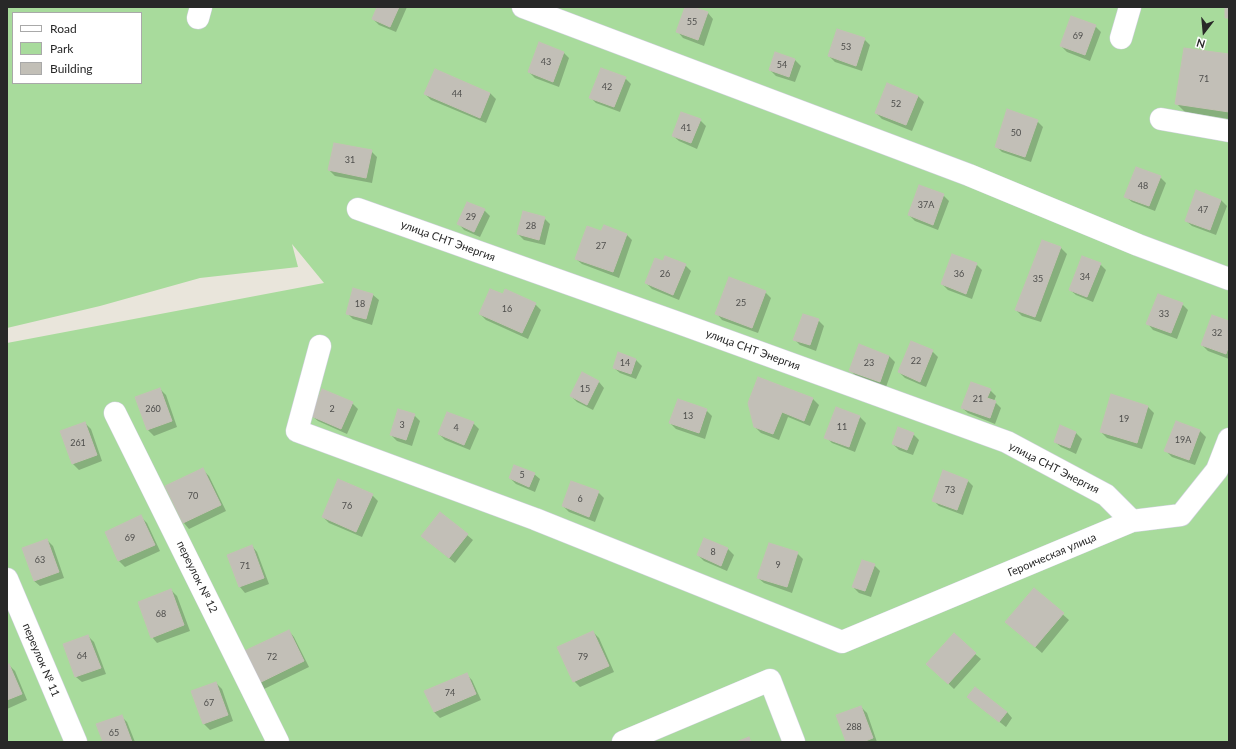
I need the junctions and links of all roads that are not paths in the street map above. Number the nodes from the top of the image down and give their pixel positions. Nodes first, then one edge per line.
1 (523, 7) edge
2 (1130, 7) edge
3 (1120, 38) dead end
4 (1161, 119) dead end
5 (1229, 131) edge
6 (358, 209) dead end
7 (1229, 279) edge
8 (320, 346) dead end
9 (116, 413) dead end
10 (1229, 439) edge
11 (1132, 521) junction
12 (7, 578) edge
13 (76, 742) edge
14 (278, 742) edge
15 (623, 742) edge
16 (794, 742) edge

1 - 7 street
2 - 3 street
4 - 5 street
6 - 11 street, улица СНТ Энергия
8 - 11 street, Героическая улица
9 - 14 street, переулок № 12
10 - 11 street, Героическая улица
12 - 13 street, переулок № 11
15 - 16 street

